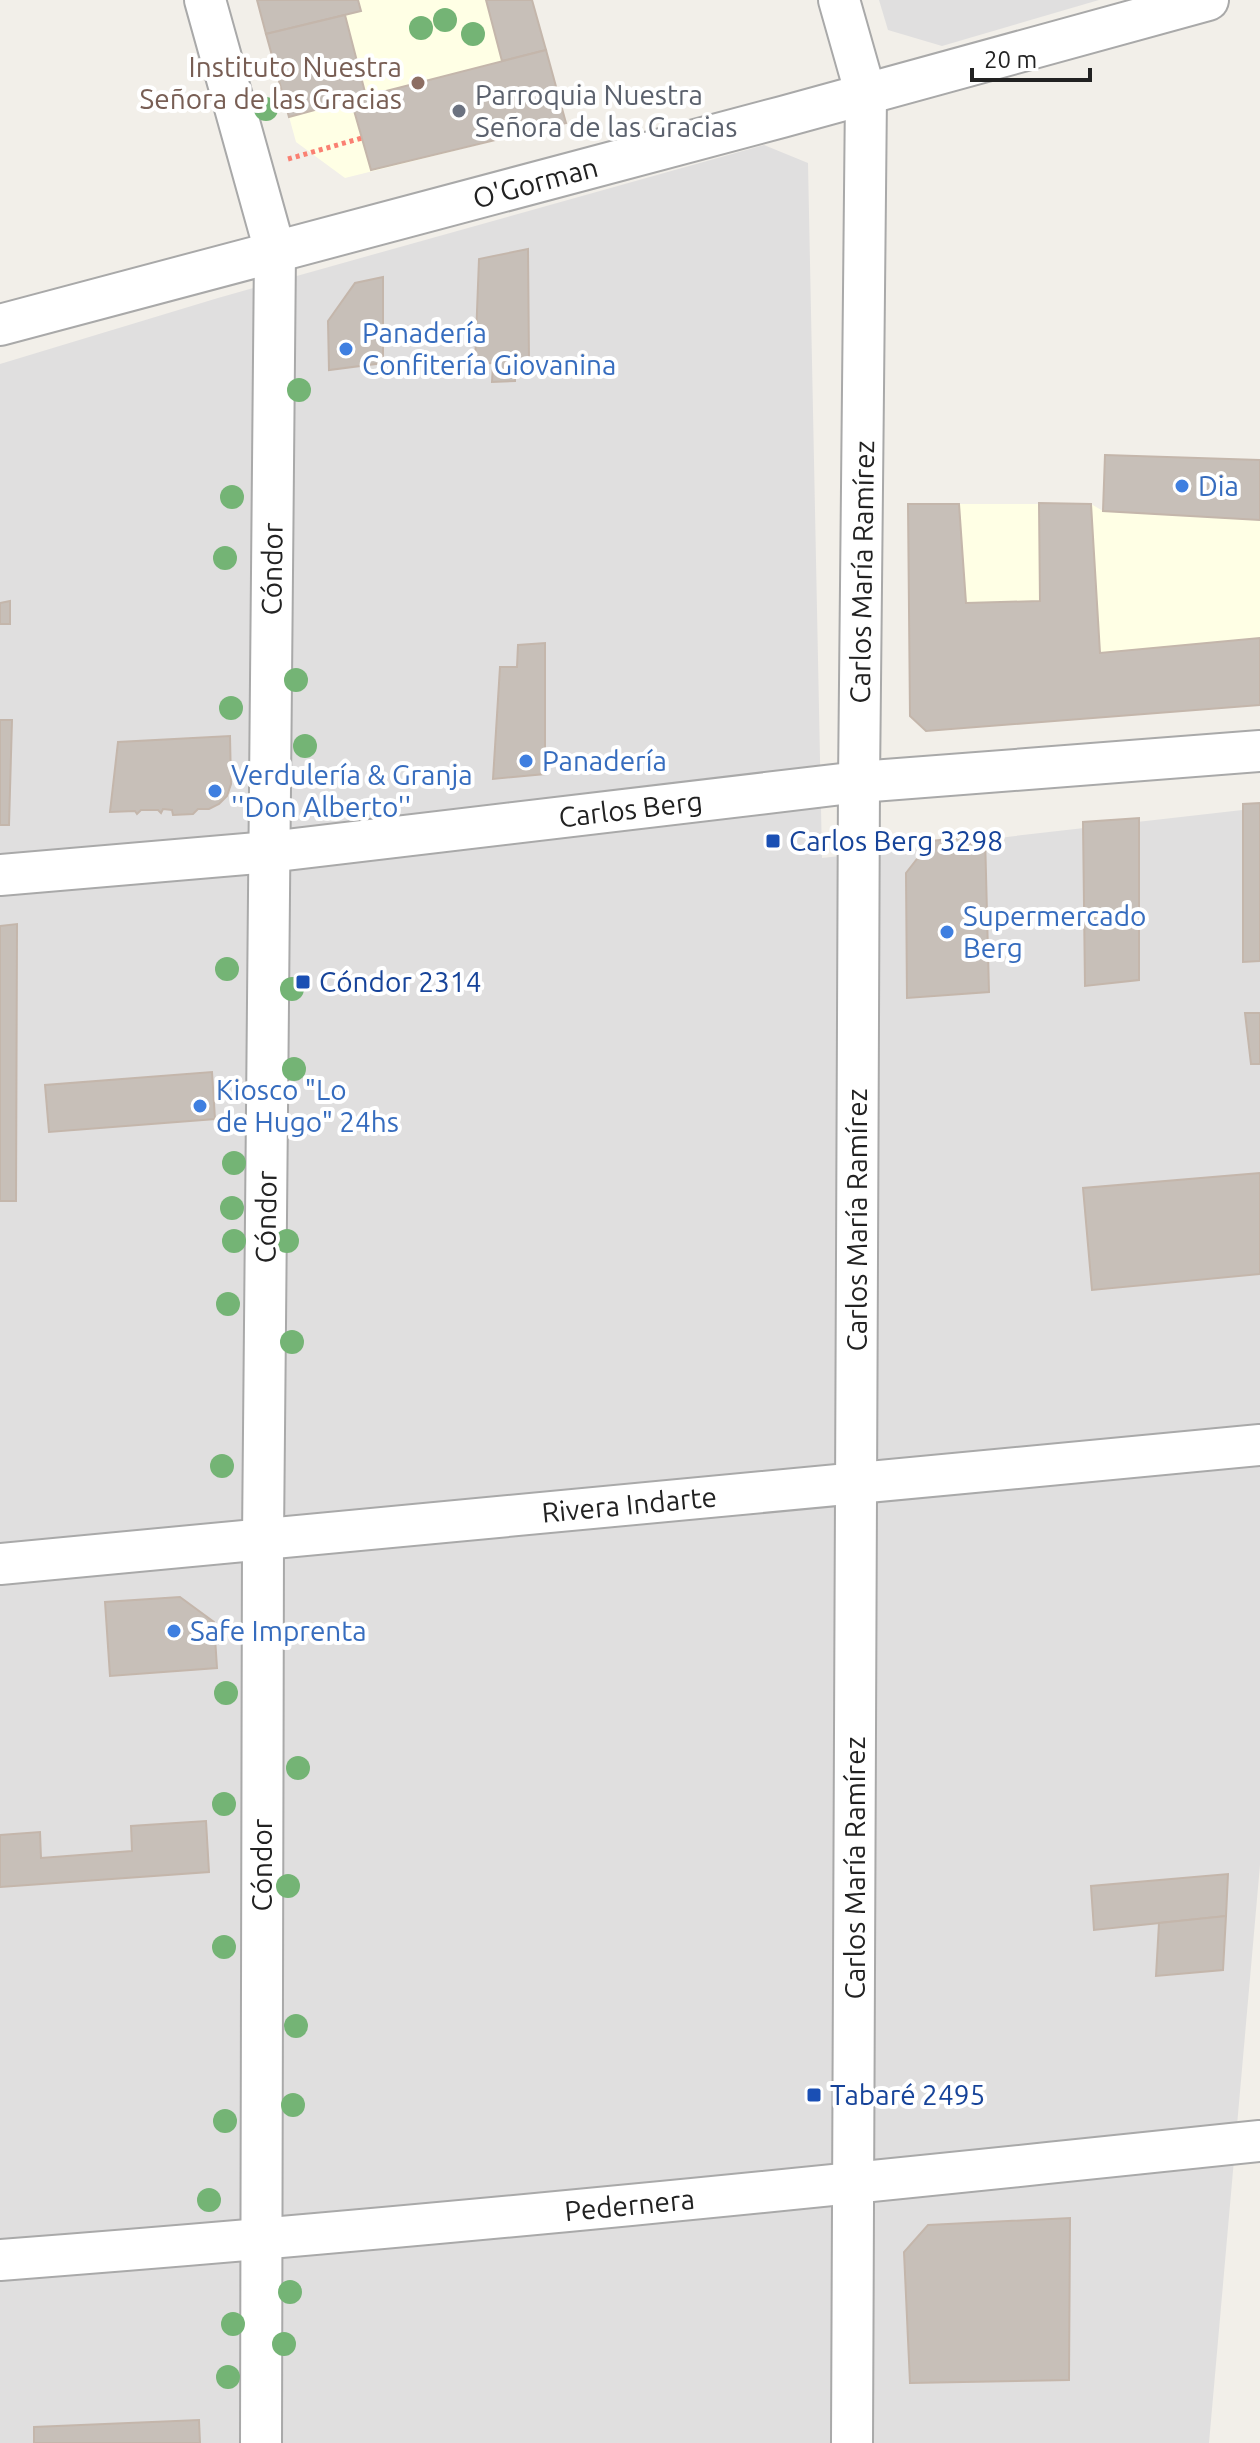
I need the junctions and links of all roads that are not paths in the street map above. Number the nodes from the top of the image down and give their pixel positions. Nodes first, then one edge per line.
1 (205, 0) edge
2 (839, 0) edge
3 (1208, 0) edge
4 (866, 95) junction
5 (275, 251) junction
6 (0, 325) edge
7 (1260, 751) edge
8 (859, 782) junction
9 (269, 852) junction
10 (0, 875) edge
11 (1260, 1445) edge
12 (857, 1482) junction
13 (263, 1539) junction
14 (0, 1564) edge
15 (1260, 2141) edge
16 (853, 2184) junction
17 (261, 2240) junction
18 (0, 2260) edge
19 (261, 2443) edge
20 (852, 2443) edge

1 - 5 street, Cóndor
2 - 4 street, Carlos María Ramírez
3 - 4 street, O'Gorman
4 - 5 street, O'Gorman
4 - 8 street, Carlos María Ramírez
5 - 6 street, O'Gorman
5 - 9 street, Cóndor
7 - 8 street, Carlos Berg
8 - 9 street, Carlos Berg
8 - 12 street, Carlos María Ramírez
9 - 10 street, Carlos Berg
9 - 13 street, Cóndor
11 - 12 street, Rivera Indarte
12 - 13 street, Rivera Indarte
12 - 16 street, Carlos María Ramírez
13 - 14 street, Rivera Indarte
13 - 17 street, Cóndor
15 - 16 street, Pedernera
16 - 17 street, Pedernera
16 - 20 street, Carlos María Ramírez
17 - 18 street, Pedernera
17 - 19 street, Cóndor

